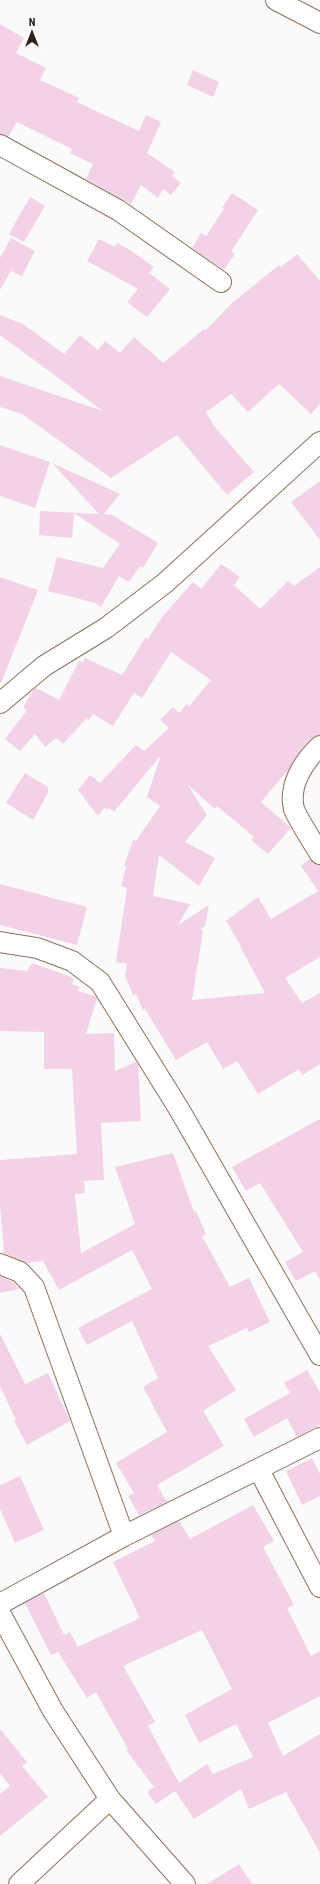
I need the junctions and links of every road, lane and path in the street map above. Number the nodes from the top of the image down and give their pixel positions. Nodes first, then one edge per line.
1 (276, 0) edge
2 (320, 23) edge
3 (0, 145) edge
4 (221, 282) dead end
5 (320, 442) edge
6 (0, 703) edge
7 (320, 746) edge
8 (320, 854) edge
9 (0, 942) edge
10 (0, 1264) edge
11 (320, 1355) edge
12 (320, 1438) edge
13 (258, 1470) junction
14 (124, 1536) junction
15 (320, 1587) edge
16 (0, 1604) edge
17 (0, 1613) edge
18 (110, 1799) junction
19 (19, 1884) edge
20 (185, 1884) edge

1 - 2 street
3 - 4 street
5 - 6 street
7 - 8 street
9 - 11 street
10 - 14 street
12 - 13 street
13 - 14 street
13 - 15 street
14 - 16 street
17 - 18 street
18 - 19 street
18 - 20 street

